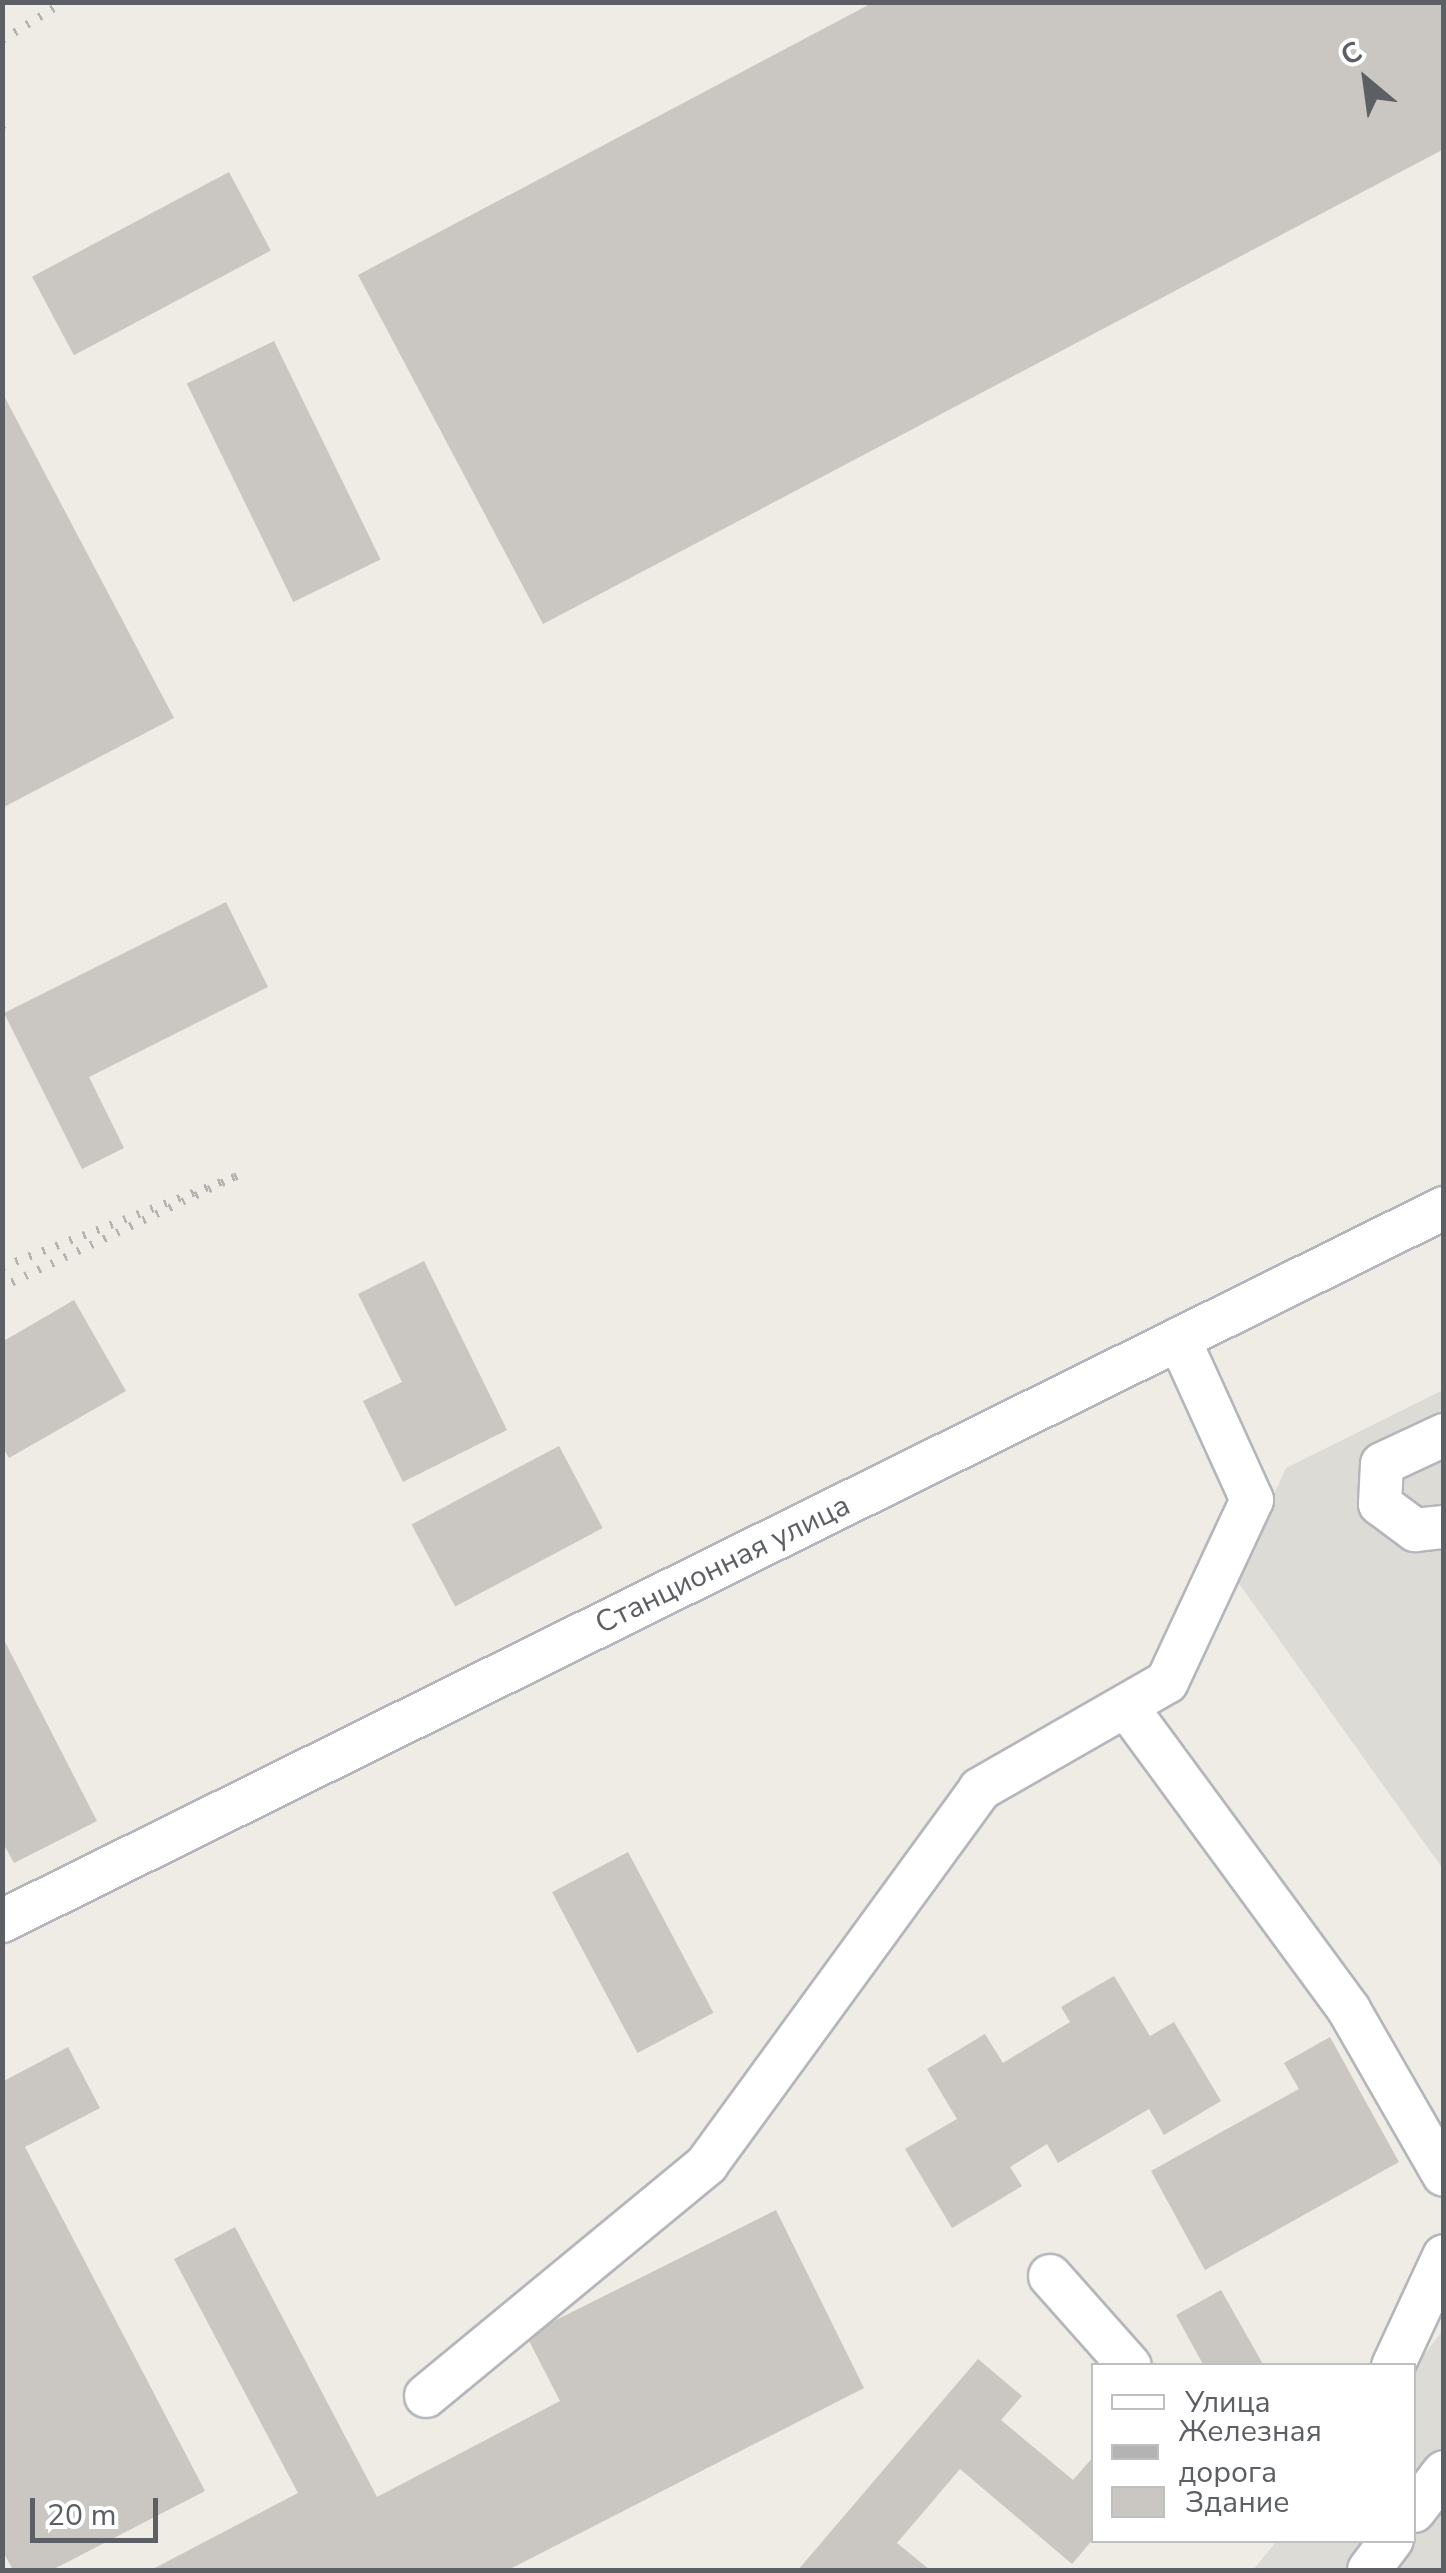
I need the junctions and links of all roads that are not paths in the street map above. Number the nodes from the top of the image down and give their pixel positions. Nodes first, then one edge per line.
1 (1444, 1208) edge
2 (1178, 1339) junction
3 (1444, 1434) edge
4 (1444, 1527) edge
5 (1126, 1706) junction
6 (2, 1921) edge
7 (1444, 2175) edge
8 (1444, 2256) edge
9 (1050, 2276) dead end
10 (1127, 2363) edge
11 (1393, 2363) edge
12 (426, 2396) dead end
13 (1444, 2472) edge
14 (1416, 2509) edge
15 (1390, 2543) edge
16 (1369, 2570) edge

1 - 2 street, Станционная улица
2 - 5 street
2 - 6 street, Станционная улица
3 - 4 street
5 - 7 street
5 - 12 street
8 - 11 street
9 - 10 street
13 - 14 street
15 - 16 street

